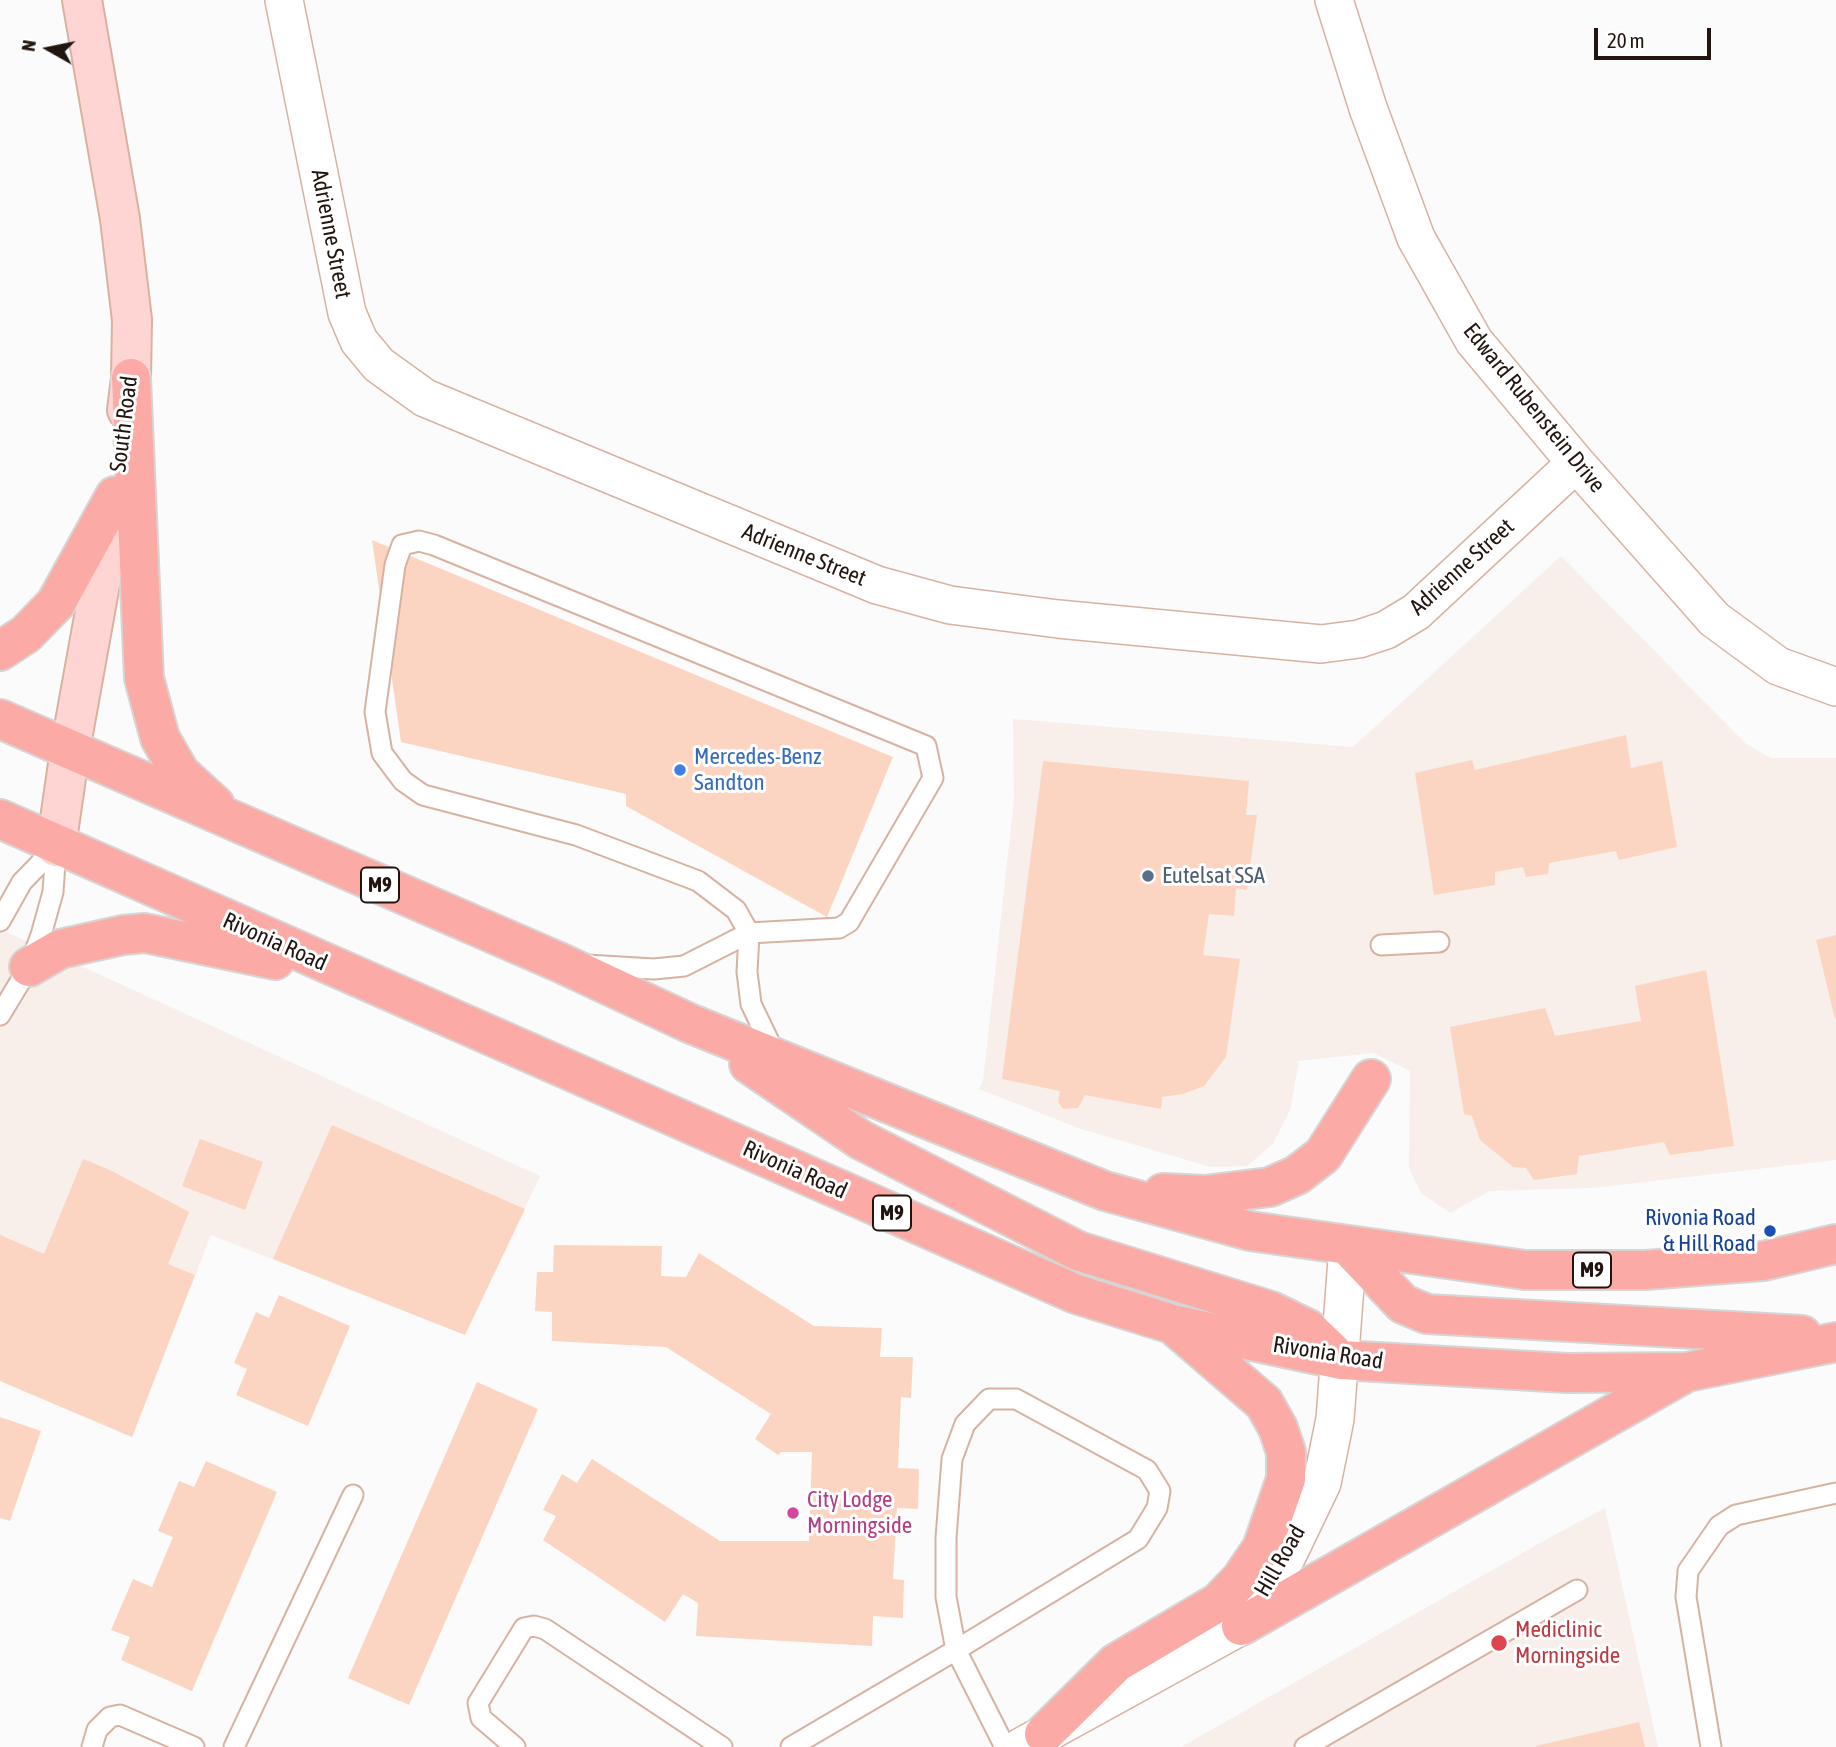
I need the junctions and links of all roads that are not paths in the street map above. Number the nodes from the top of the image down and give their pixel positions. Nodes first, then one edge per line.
1 (82, 0) edge
2 (284, 0) edge
3 (1334, 0) edge
4 (131, 378) junction
5 (1576, 463) junction
6 (115, 496) junction
7 (0, 651) edge
8 (1836, 687) edge
9 (0, 719) edge
10 (70, 750) junction
11 (0, 819) edge
12 (232, 821) junction
13 (57, 847) junction
14 (0, 921) edge
15 (749, 933) junction
16 (1439, 942) dead end
17 (1381, 945) dead end
18 (561, 963) junction
19 (29, 967) junction
20 (349, 975) junction
21 (0, 1015) edge
22 (689, 1023) junction
23 (776, 1057) junction
24 (1371, 1079) dead end
25 (1105, 1191) junction
26 (1836, 1244) edge
27 (1348, 1246) junction
28 (1172, 1324) junction
29 (1836, 1337) edge
30 (1836, 1342) edge
31 (1341, 1360) junction
32 (1687, 1371) junction
33 (1836, 1493) edge
34 (353, 1495) dead end
35 (1577, 1590) dead end
36 (1241, 1626) junction
37 (956, 1650) junction
38 (1032, 1741) edge
39 (92, 1747) edge
40 (194, 1747) edge
41 (234, 1747) edge
42 (515, 1747) edge
43 (722, 1747) edge
44 (791, 1747) edge
45 (1005, 1747) edge
46 (1305, 1747) edge
47 (1711, 1747) edge

1 - 4 street, South Road
2 - 5 street, Adrienne Street
3 - 5 street, Edward Rubenstein Drive
4 - 6 street, South Road
4 - 12 main road
5 - 8 street, Edward Rubenstein Drive
6 - 7 main road
6 - 10 street, South Road
9 - 10 main road, M9
10 - 12 main road, M9
10 - 13 street, South Road
11 - 13 main road, Rivonia Road / M9
12 - 18 main road, M9
13 - 14 lane
13 - 19 lane
13 - 20 main road, Rivonia Road / M9
15 - 15 lane
15 - 18 lane
15 - 23 lane
16 - 17 lane
18 - 22 main road, M9
19 - 20 main road
19 - 21 lane
20 - 28 main road, Rivonia Road / M9
22 - 23 main road, M9
22 - 31 main road
23 - 25 main road, M9
24 - 25 main road
25 - 27 main road, M9
26 - 27 main road, M9
27 - 29 main road
27 - 31 street, Hill Road
28 - 31 main road, Rivonia Road / M9
28 - 38 main road
30 - 32 main road, Rivonia Road / M9
31 - 32 main road, Rivonia Road / M9
31 - 36 street, Hill Road
32 - 36 main road
33 - 47 lane
34 - 41 lane
35 - 46 lane
36 - 38 street, Hill Road
37 - 37 lane
37 - 44 lane
37 - 45 lane
39 - 40 lane
42 - 43 lane

